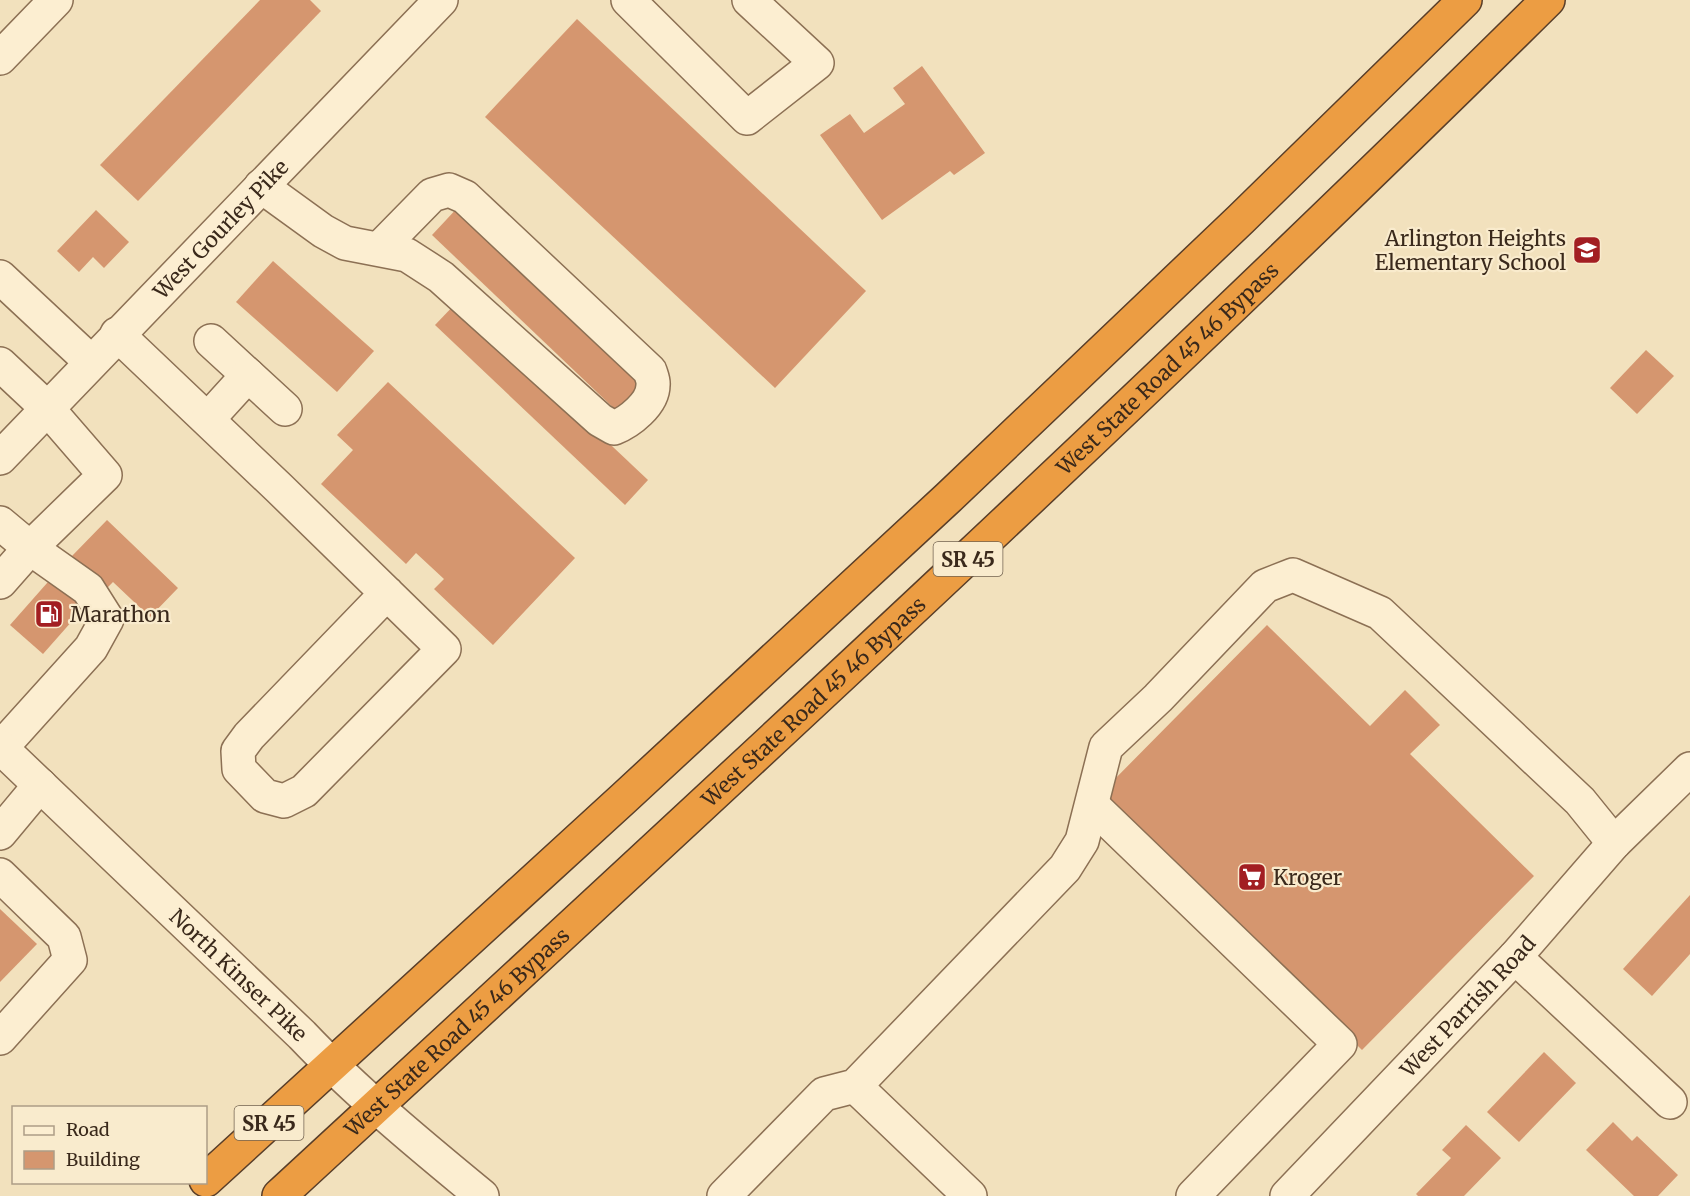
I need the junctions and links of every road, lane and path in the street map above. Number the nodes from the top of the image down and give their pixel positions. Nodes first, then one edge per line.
1 (56, 0) edge
2 (441, 0) edge
3 (628, 0) edge
4 (749, 0) edge
5 (1465, 0) edge
6 (1548, 0) edge
7 (0, 58) edge
8 (261, 186) junction
9 (379, 249) junction
10 (0, 277) edge
11 (117, 334) junction
12 (211, 341) dead end
13 (91, 362) junction
14 (0, 364) edge
15 (248, 375) junction
16 (47, 408) junction
17 (285, 409) dead end
18 (207, 419) junction
19 (0, 458) edge
20 (0, 523) edge
21 (30, 548) junction
22 (0, 582) edge
23 (387, 593) junction
24 (0, 748) edge
25 (1690, 769) edge
26 (39, 785) junction
27 (1092, 805) junction
28 (0, 833) edge
29 (1614, 843) junction
30 (0, 875) edge
31 (1515, 957) junction
32 (0, 1038) edge
33 (332, 1066) junction
34 (855, 1086) junction
35 (1670, 1102) dead end
36 (377, 1105) junction
37 (207, 1178) edge
38 (201, 1184) edge
39 (187, 1196) edge
40 (279, 1196) edge
41 (482, 1196) edge
42 (724, 1196) edge
43 (970, 1196) edge
44 (1193, 1196) edge
45 (1287, 1196) edge

1 - 7 street
2 - 8 street, West Gourley Pike
3 - 4 street
5 - 33 highway, SR 45
6 - 36 highway, West State Road 45 46 Bypass / SR 45
8 - 9 street
8 - 11 street, West Gourley Pike
9 - 9 street
10 - 13 street
11 - 13 street, West Gourley Pike
11 - 18 street
12 - 15 street
13 - 16 street, West Gourley Pike
14 - 16 street
15 - 17 street
15 - 18 street
16 - 19 street, West Gourley Pike
16 - 21 street
18 - 23 street
20 - 21 street
21 - 22 street
21 - 24 street
23 - 23 street
24 - 26 street, North Kinser Pike
25 - 29 street, West Parrish Road
26 - 28 street
26 - 33 street, North Kinser Pike
27 - 29 street
27 - 34 street
27 - 44 street
29 - 31 street, West Parrish Road
30 - 32 street
31 - 35 street
31 - 45 street, West Parrish Road
33 - 36 street, North Kinser Pike
33 - 37 highway, SR 45
34 - 42 street
34 - 43 street
36 - 40 highway, West State Road 45 46 Bypass / SR 45
36 - 41 street, North Kinser Pike
38 - 39 highway, SR 45

